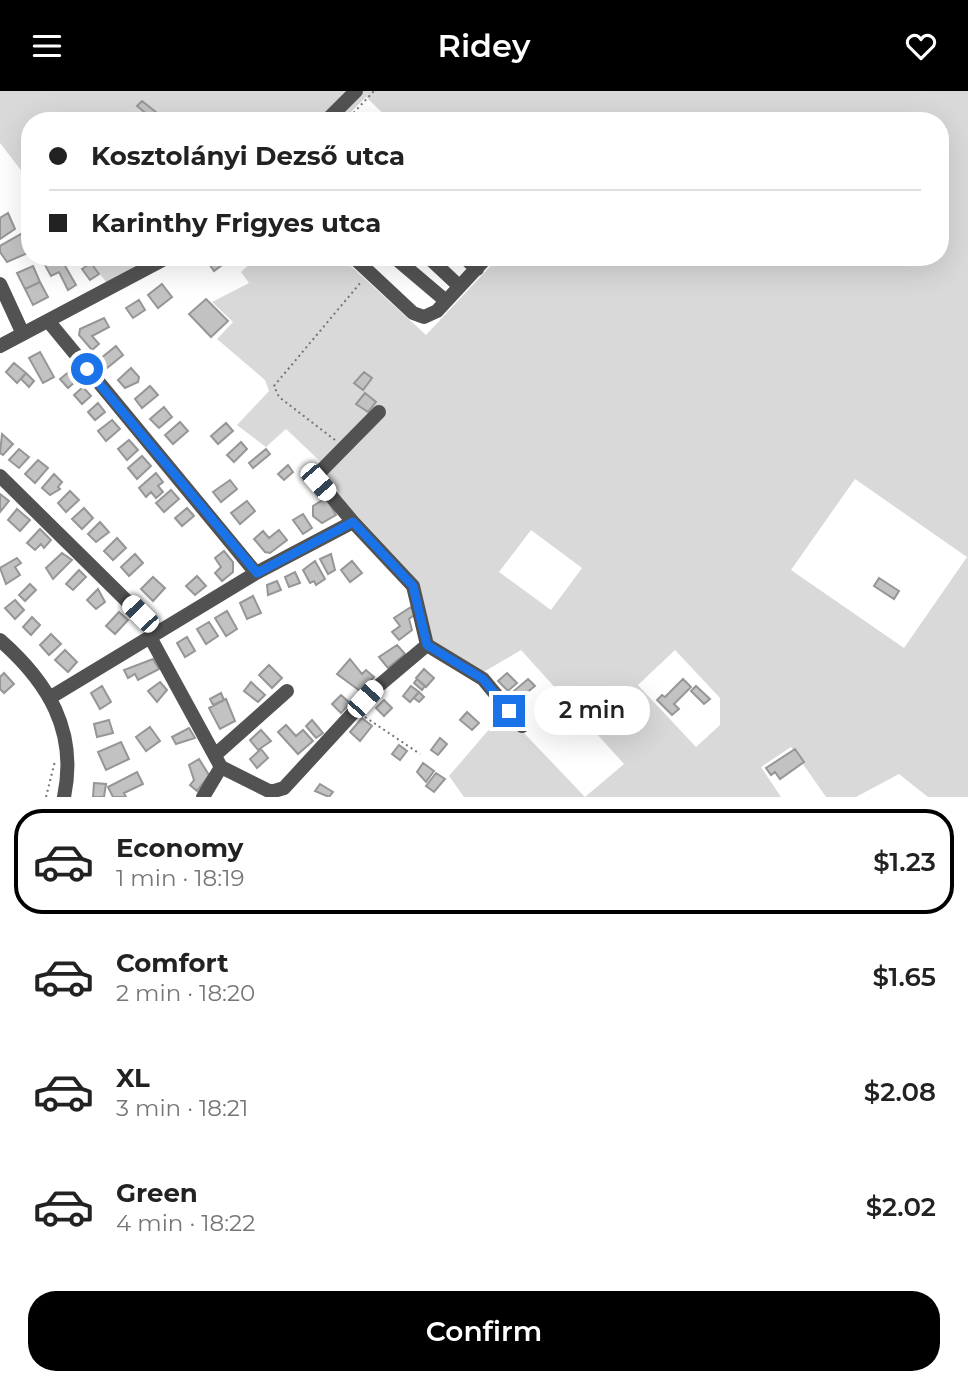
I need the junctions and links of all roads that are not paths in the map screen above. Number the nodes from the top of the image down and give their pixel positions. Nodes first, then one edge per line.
1 (356, 91) edge
2 (335, 112) edge
3 (152, 266) edge
4 (363, 266) edge
5 (405, 266) edge
6 (438, 266) edge
7 (474, 266) edge
8 (480, 266) edge
9 (477, 269) junction
10 (0, 284) edge
11 (459, 286) junction
12 (446, 301) junction
13 (49, 322) junction
14 (23, 334) junction
15 (0, 346) edge
16 (379, 412) dead end
17 (0, 476) edge
18 (353, 522) junction
19 (257, 573) junction
20 (152, 635) junction
21 (0, 640) edge
22 (427, 645) junction
23 (287, 691) dead end
24 (51, 697) junction
25 (522, 726) dead end
26 (218, 761) junction
27 (64, 797) edge
28 (203, 797) edge

1 - 2 street
3 - 13 street
4 - 12 street
5 - 12 street
6 - 11 street
7 - 9 street
8 - 9 street
9 - 11 street
10 - 14 street
11 - 12 street
13 - 14 street
13 - 19 street
14 - 15 street
16 - 18 street
17 - 20 street
18 - 19 street
18 - 22 street
19 - 20 street
20 - 24 street
20 - 26 street
21 - 24 street
22 - 25 street
22 - 26 street
23 - 26 street
24 - 27 street
26 - 28 street

